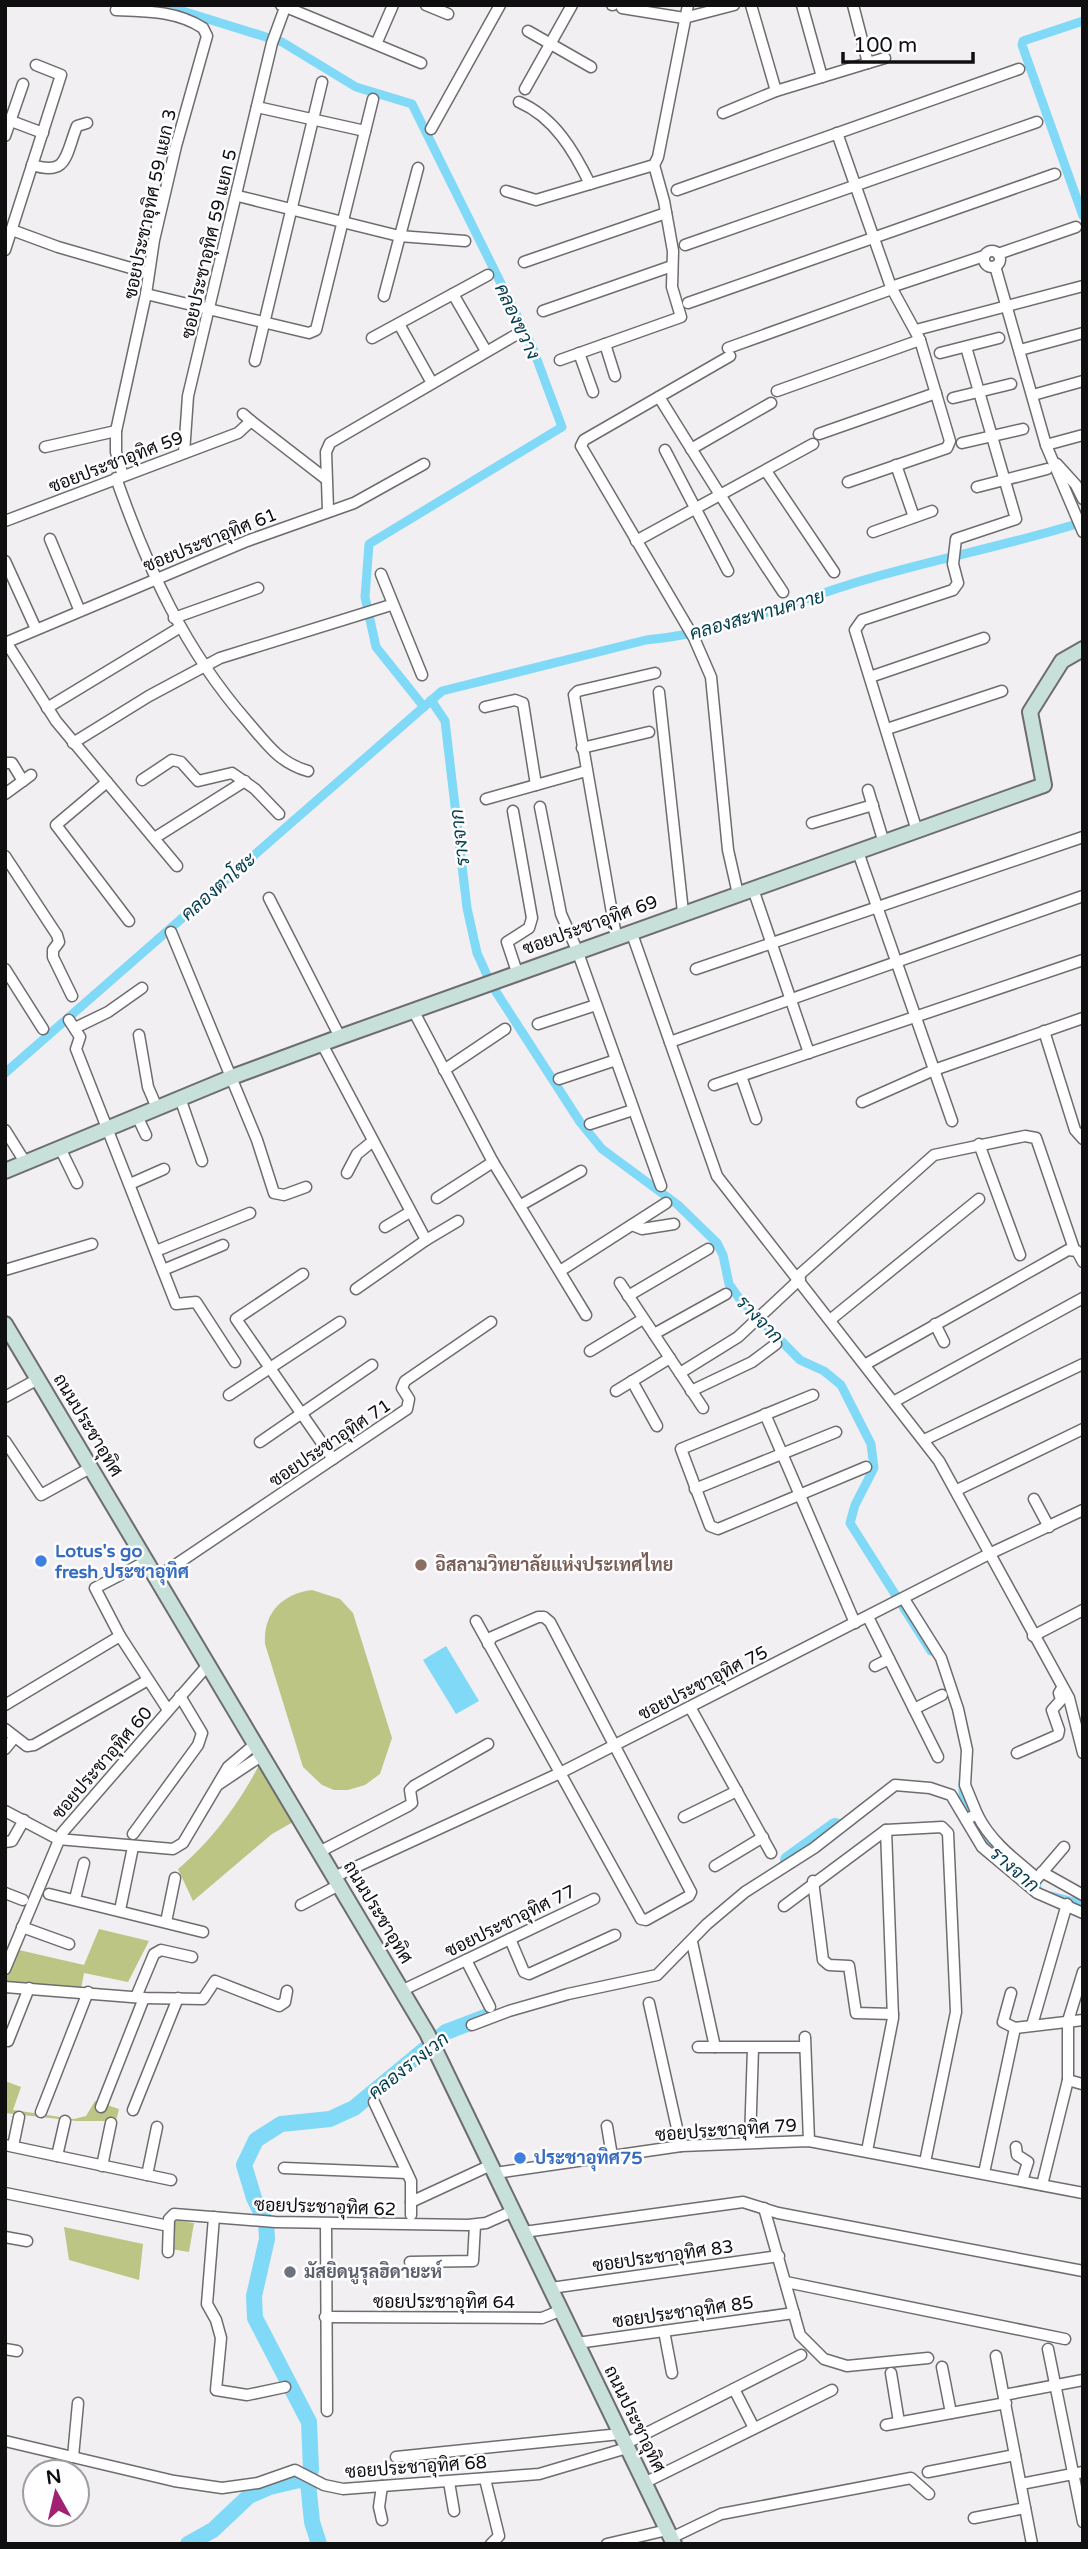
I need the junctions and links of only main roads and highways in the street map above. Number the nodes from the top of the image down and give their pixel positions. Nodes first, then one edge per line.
1 (1083, 649) edge
2 (5, 1171) edge
3 (5, 1324) edge
4 (671, 2537) edge

1 - 2 main road, ซอยประชาอุทิศ 69
3 - 4 main road, ถนนประชาอุทิศ

